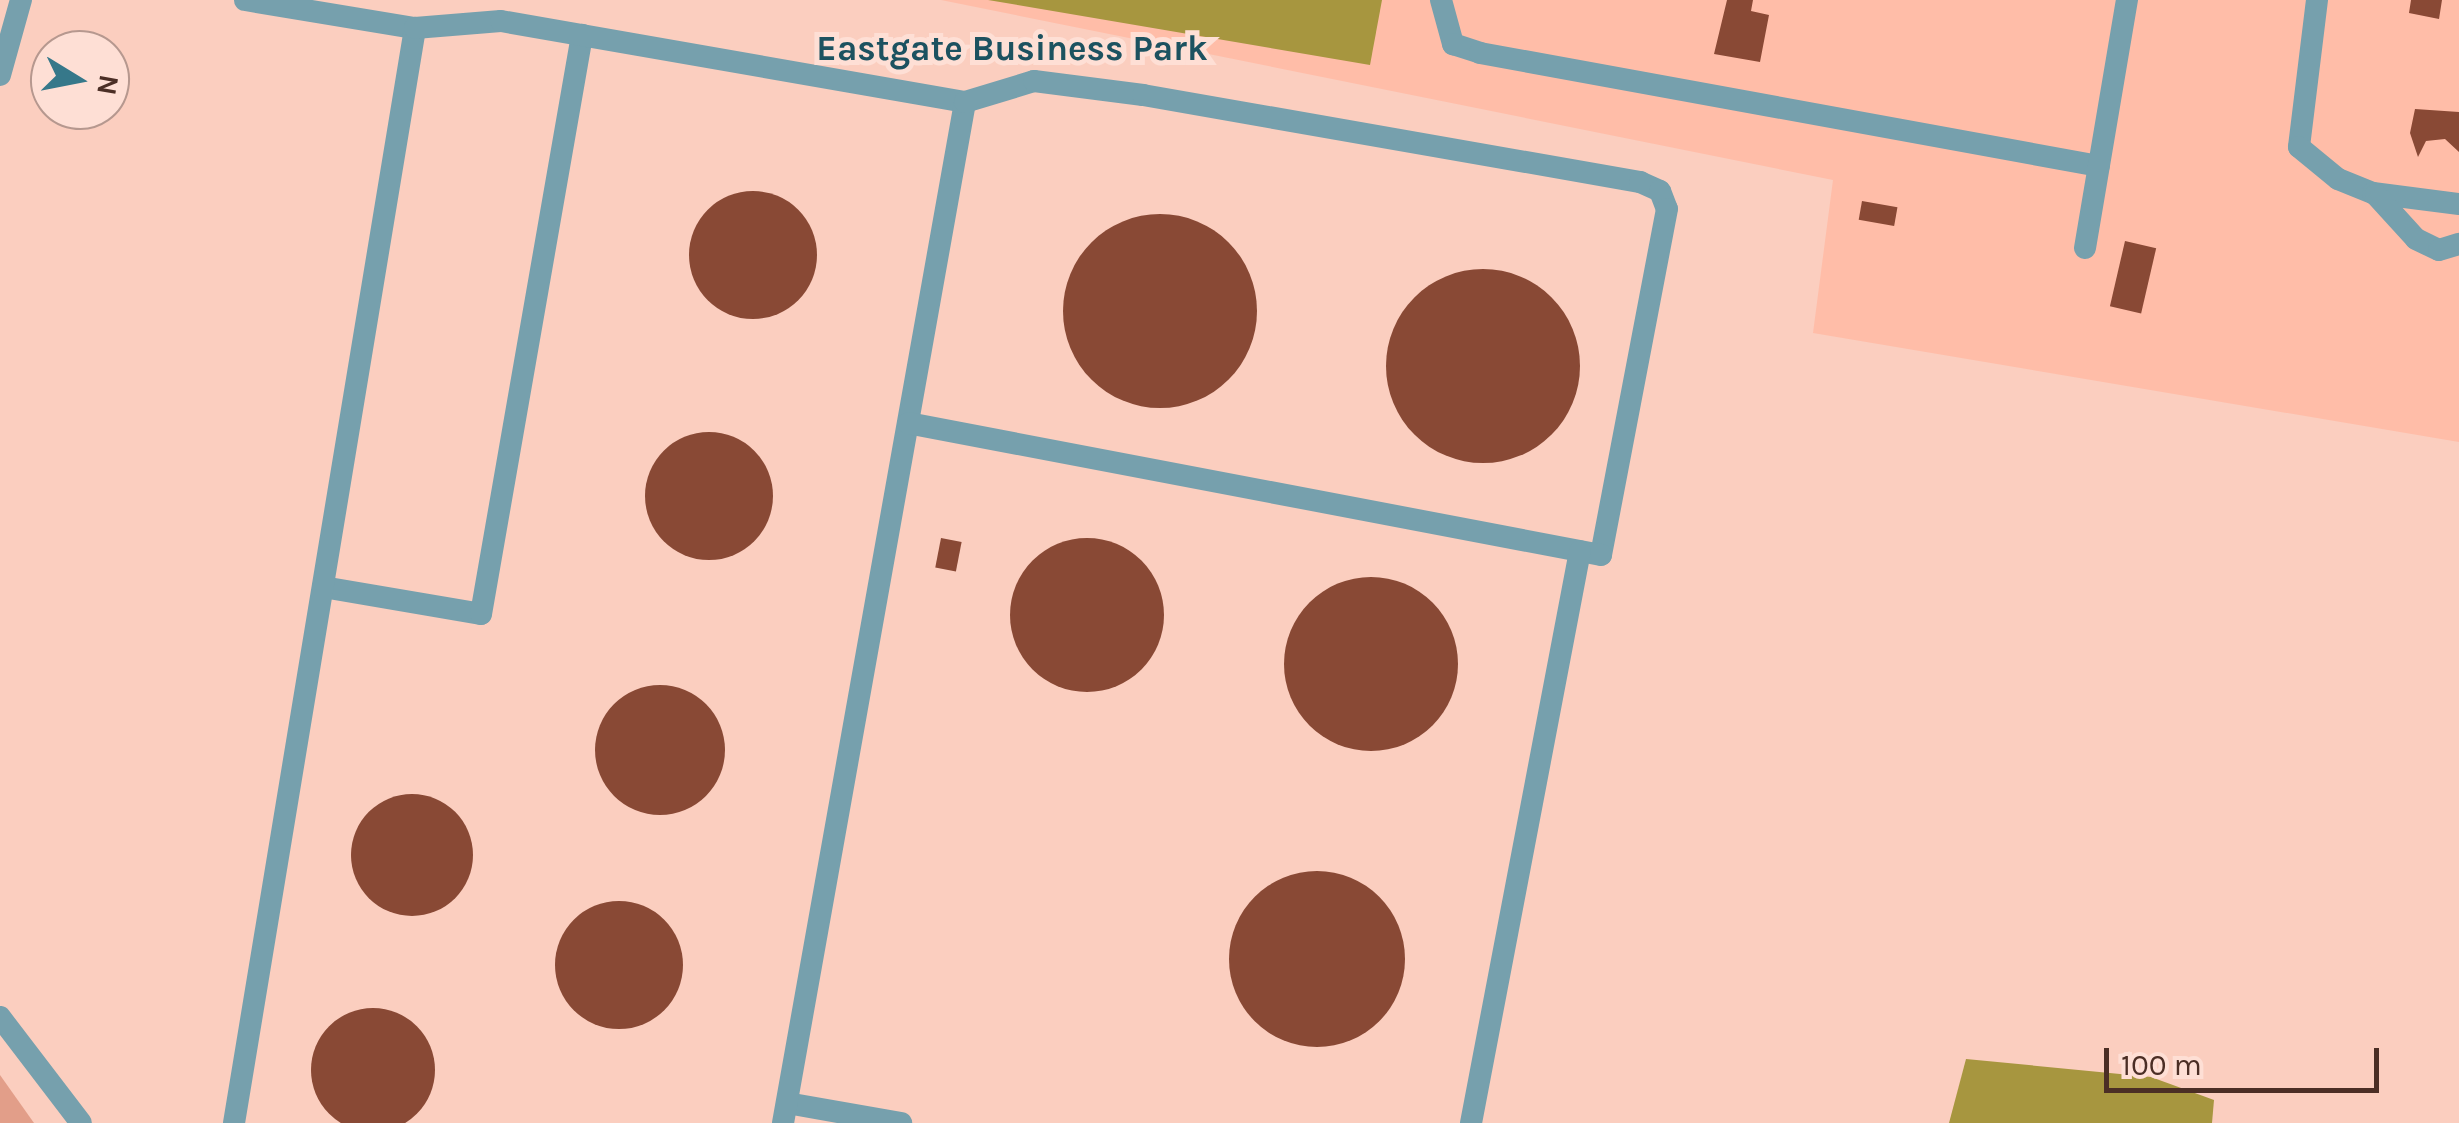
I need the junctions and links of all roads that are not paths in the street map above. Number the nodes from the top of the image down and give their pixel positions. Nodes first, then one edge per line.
1 (21, 0) edge
2 (245, 0) edge
3 (1441, 0) edge
4 (2127, 0) edge
5 (2317, 0) edge
6 (415, 28) junction
7 (582, 35) junction
8 (0, 76) edge
9 (965, 102) junction
10 (2099, 166) junction
11 (2373, 193) junction
12 (2459, 204) edge
13 (2459, 244) edge
14 (2084, 248) dead end
15 (908, 422) junction
16 (1580, 552) junction
17 (323, 587) junction
18 (0, 1017) edge
19 (785, 1113) edge
20 (81, 1123) edge
21 (234, 1123) edge
22 (900, 1123) edge
23 (1472, 1123) edge

1 - 8 lane
2 - 6 lane
3 - 10 lane
4 - 10 lane
5 - 11 lane
6 - 7 lane
6 - 17 lane
7 - 9 lane
7 - 17 lane
9 - 15 lane
9 - 16 lane
10 - 14 lane
11 - 12 lane
11 - 13 lane
15 - 16 lane
15 - 19 lane
16 - 23 lane
17 - 21 lane
18 - 20 lane
19 - 22 lane

